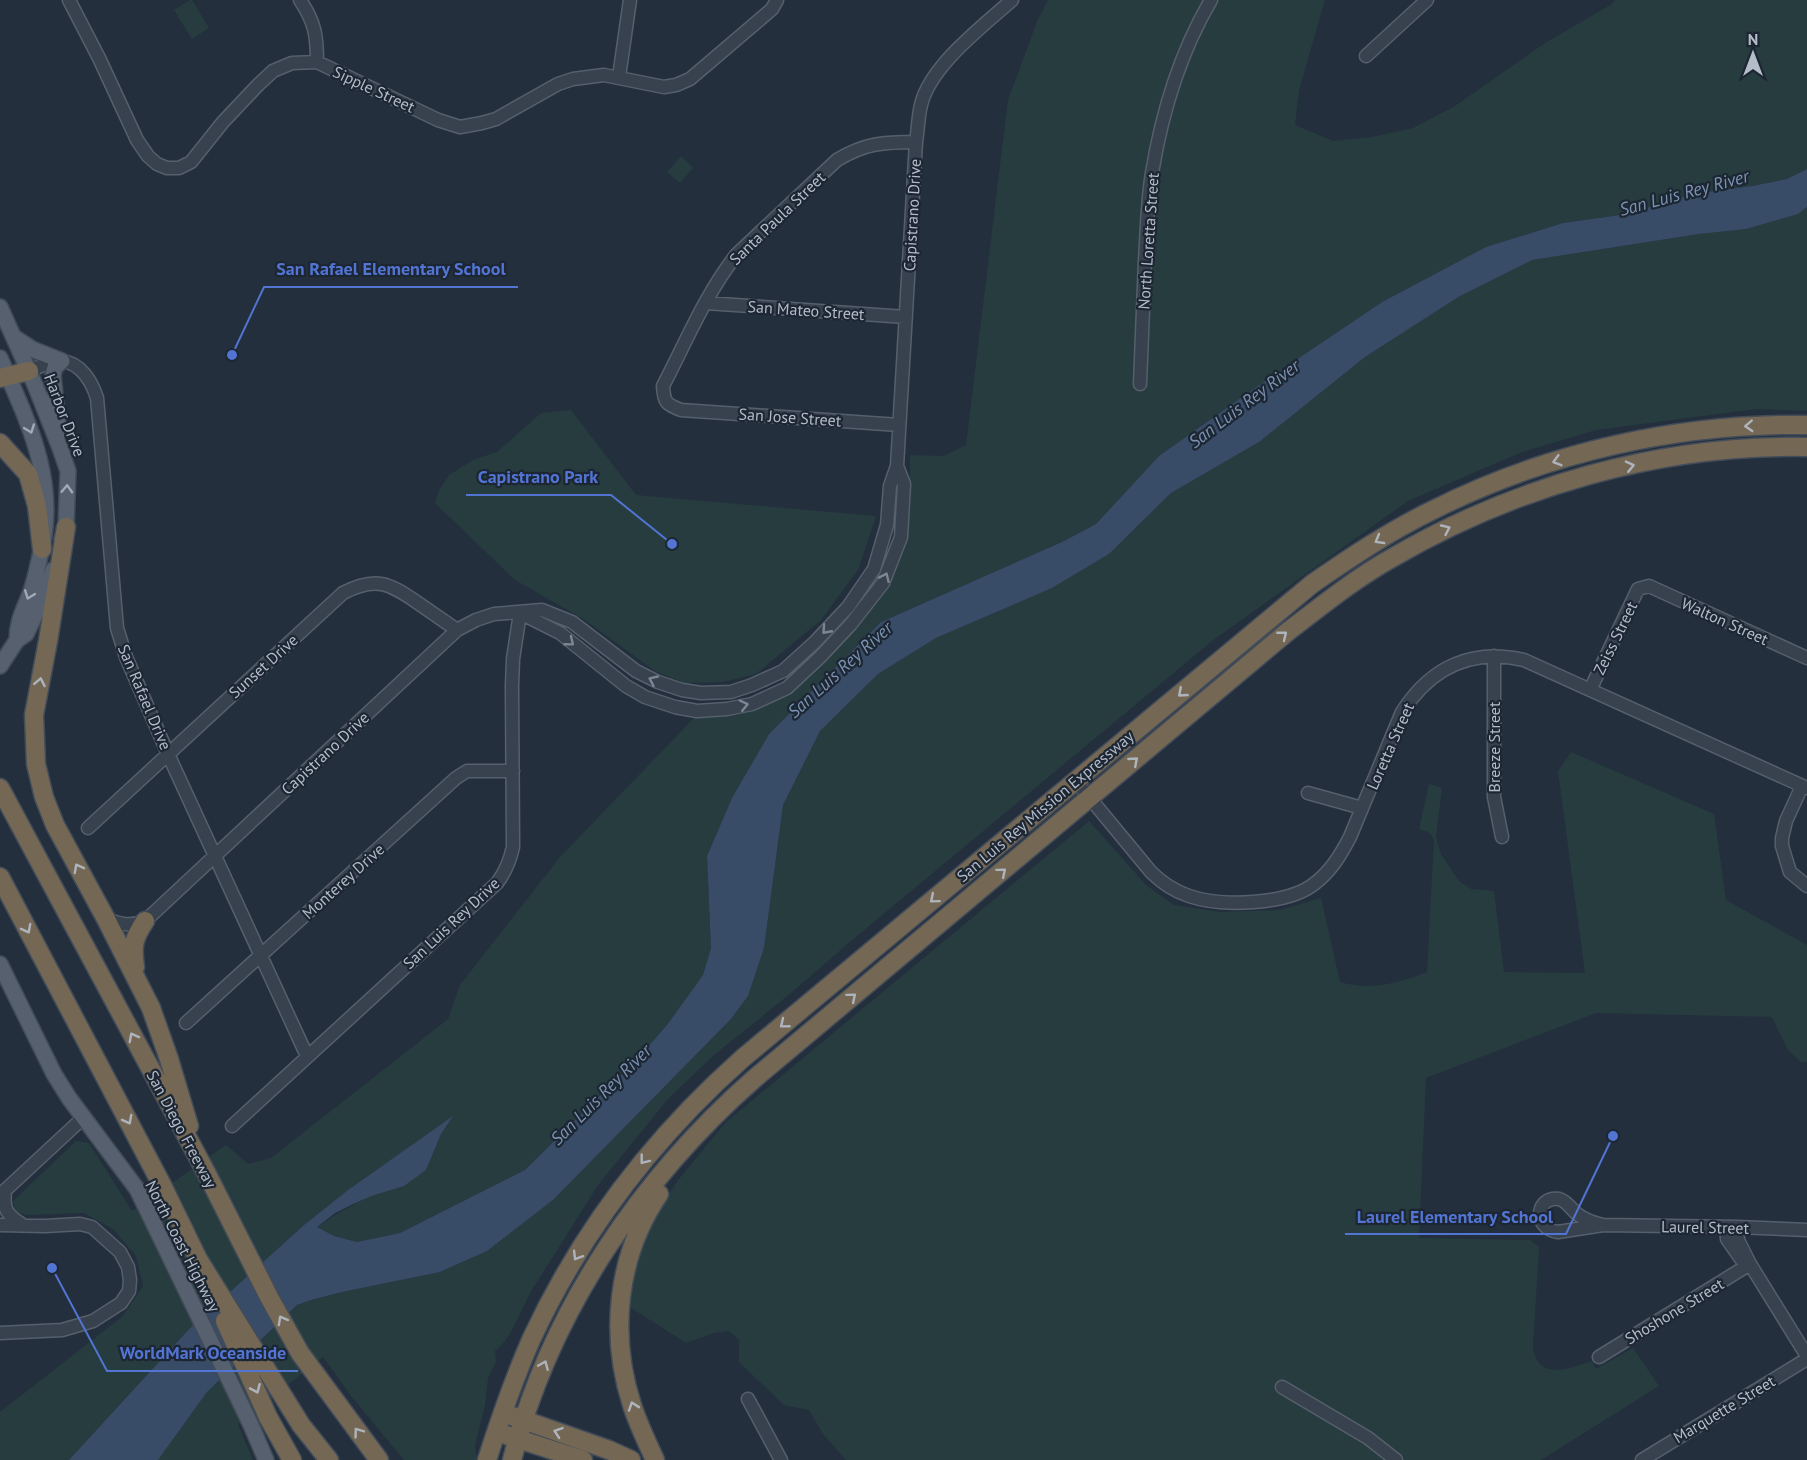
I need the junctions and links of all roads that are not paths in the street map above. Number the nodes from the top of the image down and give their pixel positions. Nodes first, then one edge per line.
1 (69, 0) edge
2 (300, 0) edge
3 (630, 0) edge
4 (777, 0) edge
5 (1012, 0) edge
6 (1211, 0) edge
7 (1427, 0) edge
8 (1366, 56) dead end
9 (317, 62) junction
10 (619, 77) junction
11 (916, 142) junction
12 (706, 303) junction
13 (0, 307) edge
14 (906, 317) junction
15 (13, 336) junction
16 (0, 358) edge
17 (62, 361) junction
18 (29, 371) junction
19 (4, 376) edge
20 (1140, 384) dead end
21 (681, 410) joint
22 (899, 424) junction
23 (1807, 425) edge
24 (0, 444) edge
25 (1807, 447) edge
26 (60, 448) junction
27 (897, 466) junction
28 (66, 527) junction
29 (42, 549) junction
30 (1642, 587) joint
31 (520, 613) junction
32 (457, 630) junction
33 (17, 640) junction
34 (1494, 656) junction
35 (1807, 658) edge
36 (0, 666) edge
37 (1590, 690) junction
38 (168, 754) junction
39 (513, 771) junction
40 (0, 775) edge
41 (1075, 780) junction
42 (1805, 787) edge
43 (0, 788) edge
44 (1308, 793) dead end
45 (1090, 799) junction
46 (1362, 808) junction
47 (19, 824) junction
48 (88, 828) dead end
49 (1502, 837) dead end
50 (215, 855) junction
51 (0, 877) edge
52 (1807, 886) edge
53 (106, 919) junction
54 (145, 921) junction
55 (261, 956) junction
56 (0, 964) edge
57 (136, 978) junction
58 (186, 1023) dead end
59 (307, 1056) junction
60 (727, 1102) junction
61 (83, 1119) junction
62 (232, 1126) dead end
63 (200, 1162) junction
64 (2, 1193) edge
65 (0, 1225) edge
66 (23, 1226) junction
67 (1603, 1226) junction
68 (1732, 1227) junction
69 (1807, 1230) edge
70 (198, 1259) junction
71 (1750, 1264) junction
72 (0, 1333) edge
73 (1599, 1357) dead end
74 (1807, 1358) edge
75 (1282, 1387) dead end
76 (748, 1399) dead end
77 (502, 1413) junction
78 (523, 1420) junction
79 (496, 1431) junction
80 (517, 1438) junction
81 (266, 1460) edge
82 (292, 1460) edge
83 (329, 1460) edge
84 (379, 1460) edge
85 (487, 1460) edge
86 (512, 1460) edge
87 (584, 1460) edge
88 (631, 1460) edge
89 (655, 1460) edge
90 (781, 1460) edge
91 (1396, 1460) edge
92 (1642, 1460) edge

1 - 9 street, Sipple Street
2 - 9 street
3 - 10 street
4 - 10 street, Sipple Street
5 - 11 street, Capistrano Drive
6 - 20 street, North Loretta Street
7 - 8 street
9 - 10 street, Sipple Street
11 - 12 street, Santa Paula Street
11 - 14 street, Capistrano Drive
12 - 14 street, San Mateo Street
12 - 21 street, Santa Paula Street
13 - 15 main road, Harbor Drive
14 - 22 street, Capistrano Drive
15 - 17 main road
15 - 18 main road, Harbor Drive
16 - 19 main road, Harbor Drive
17 - 18 street
17 - 26 main road
17 - 38 street, San Rafael Drive
18 - 19 highway
18 - 26 main road, Harbor Drive
19 -> 29 main road, Harbor Drive
21 - 22 street, San Jose Street
22 - 27 street, Capistrano Drive
23 -> 41 highway, San Luis Rey Mission Expressway
24 - 29 highway
45 -> 25 highway, San Luis Rey Mission Expressway
28 -> 26 main road, Harbor Drive
27 -> 31 street, Capistrano Drive
31 -> 27 street, Capistrano Drive
28 - 33 main road, Harbor Drive
53 -> 28 highway
29 -> 33 main road, Harbor Drive
30 - 35 street, Walton Street
30 - 37 street, Zeiss Street
31 - 32 street, Capistrano Drive
31 - 39 street, San Luis Rey Drive
32 - 38 street, Sunset Drive
32 - 50 street, Capistrano Drive
33 - 36 main road, Harbor Drive
34 - 37 street, Loretta Street
34 - 46 street, Loretta Street
34 - 49 street, Breeze Street
37 - 42 street, Loretta Street
38 - 48 street, Sunset Drive
38 - 50 street, San Rafael Drive
39 - 55 street, Monterey Drive
39 - 59 street, San Luis Rey Drive
40 - 47 highway
41 - 45 street, Loretta Street
41 -> 77 highway, San Luis Rey Mission Expressway
42 - 52 street
43 - 47 highway, San Diego Freeway
44 - 46 street
45 - 46 street, Loretta Street
60 -> 45 highway, San Luis Rey Mission Expressway
63 -> 47 highway, San Diego Freeway
50 - 54 street, Capistrano Drive
50 - 55 street, San Rafael Drive
51 -> 70 highway
53 - 54 street
53 - 57 highway
54 - 57 highway
55 - 58 street, Monterey Drive
55 - 59 street, San Rafael Drive
56 - 61 main road, North Coast Highway
57 - 63 highway
59 - 62 street, San Luis Rey Drive
78 -> 60 highway
89 -> 60 highway
61 - 64 street
61 - 81 main road, North Coast Highway
84 -> 63 highway, San Diego Freeway
64 - 66 street
65 - 66 street
66 - 72 street
67 - 67 street, Laurel Street
67 - 68 street, Laurel Street
68 - 69 street, Laurel Street
68 - 71 street
70 -> 82 highway
70 - 83 highway
71 - 73 street, Shoshone Street
71 - 74 street
74 - 92 street, Marquette Street
75 - 91 street
76 - 90 street
77 - 78 highway
77 - 79 highway, San Luis Rey Mission Expressway
78 - 80 highway
88 -> 78 highway
79 - 80 highway
79 - 85 highway, San Luis Rey Mission Expressway
80 - 86 highway
80 - 87 highway

